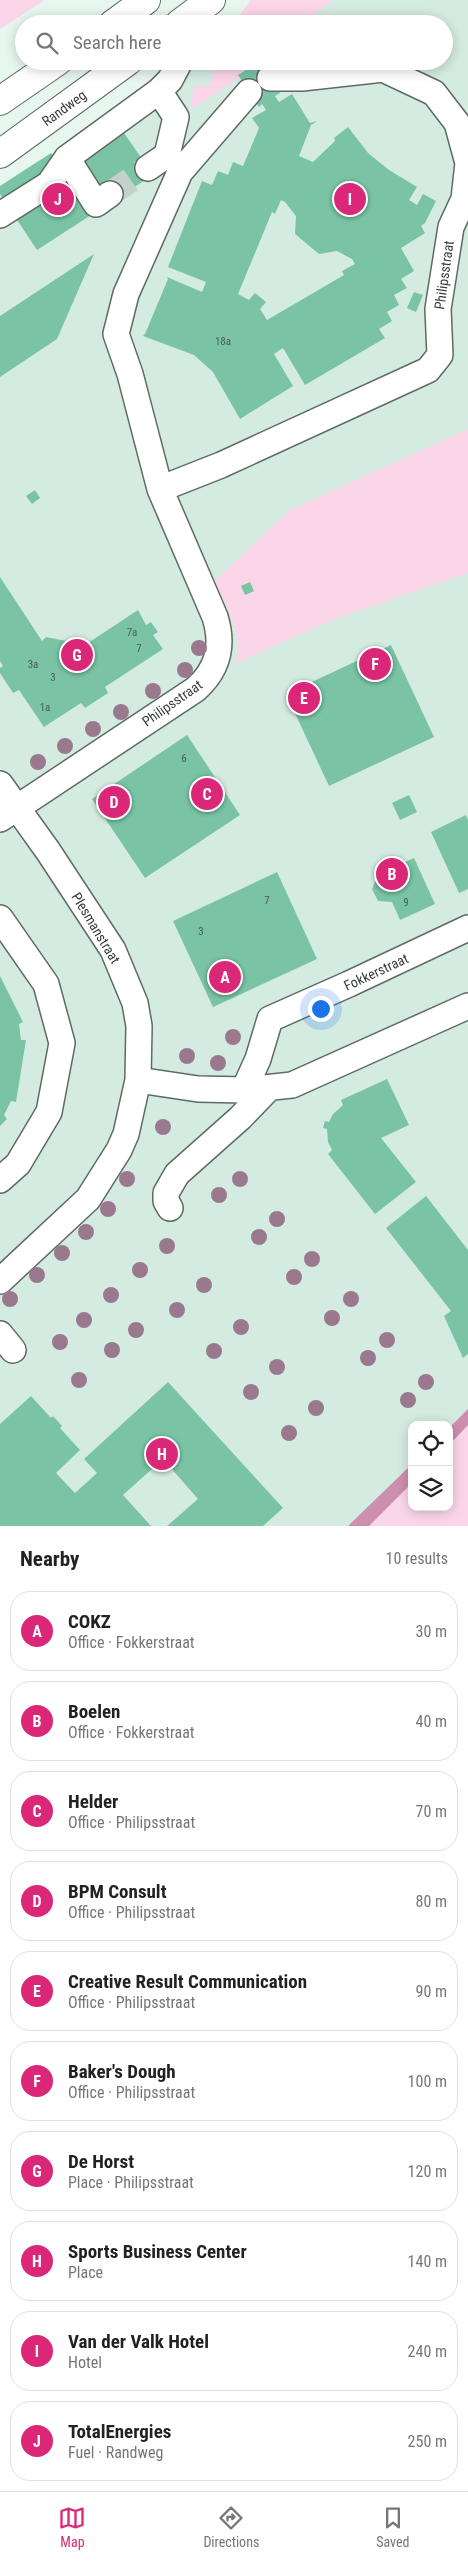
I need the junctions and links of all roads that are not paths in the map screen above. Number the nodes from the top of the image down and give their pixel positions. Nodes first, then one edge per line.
1 (146, 0) edge
2 (212, 0) edge
3 (125, 15) edge
4 (191, 15) edge
5 (204, 15) edge
6 (45, 70) edge
7 (116, 70) edge
8 (175, 70) edge
9 (374, 70) edge
10 (385, 70) edge
11 (270, 78) dead end
12 (159, 91) junction
13 (249, 92) dead end
14 (0, 101) edge
15 (0, 154) edge
16 (67, 158) junction
17 (148, 168) tunnel mouth
18 (110, 194) tunnel mouth
19 (0, 215) edge
20 (160, 490) junction
21 (0, 784) edge
22 (9, 813) edge
23 (0, 918) edge
24 (468, 928) edge
25 (468, 1006) edge
26 (138, 1080) junction
27 (256, 1089) junction
28 (0, 1180) edge
29 (170, 1208) dead end
30 (0, 1281) edge

1 - 3 main road
2 - 4 main road
2 - 5 street
6 - 14 main road
7 - 15 main road, Randweg
8 - 12 street
9 - 11 street, Philipsstraat
10 - 20 street, Philipsstraat
12 - 16 street
12 - 17 street
13 - 20 street, Philipsstraat
16 - 18 street
16 - 19 street
20 - 22 street, Philipsstraat
21 - 22 street, Plesmanstraat
22 - 26 street, Plesmanstraat
23 - 28 street
24 - 27 street, Fokkerstraat
25 - 27 street
26 - 27 street
26 - 30 street, Plesmanstraat
27 - 29 street, Fokkerstraat

